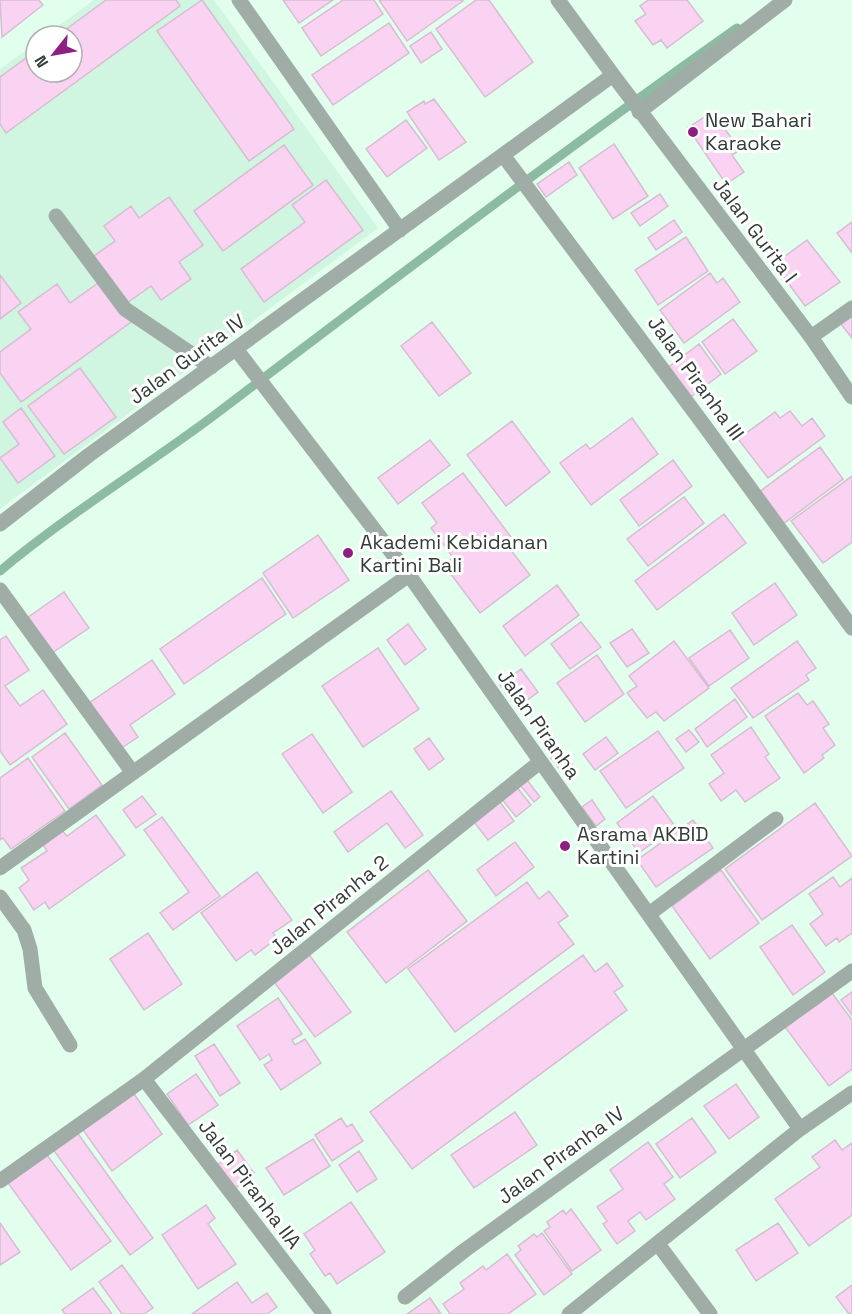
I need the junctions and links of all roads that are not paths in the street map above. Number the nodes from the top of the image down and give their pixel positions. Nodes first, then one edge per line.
1 (239, 0) edge
2 (558, 0) edge
3 (785, 0) edge
4 (613, 75) junction
5 (637, 109) junction
6 (507, 160) junction
7 (56, 216) dead end
8 (400, 230) junction
9 (852, 308) edge
10 (811, 337) junction
11 (241, 354) junction
12 (211, 367) junction
13 (852, 398) edge
14 (0, 524) edge
15 (409, 575) junction
16 (0, 590) edge
17 (852, 628) edge
18 (540, 762) junction
19 (133, 773) junction
20 (776, 819) dead end
21 (0, 868) edge
22 (0, 897) edge
23 (649, 914) junction
24 (852, 971) edge
25 (70, 1045) dead end
26 (743, 1048) junction
27 (144, 1080) junction
28 (852, 1093) edge
29 (800, 1129) junction
30 (0, 1180) edge
31 (658, 1244) junction
32 (405, 1298) dead end
33 (324, 1314) edge
34 (568, 1314) edge
35 (710, 1314) edge

1 - 8 street
2 - 4 street
3 - 5 street
4 - 5 street, Jalan Gurita I
4 - 6 street, Jalan Gurita IV
5 - 10 street, Jalan Gurita I
6 - 8 street, Jalan Gurita IV
6 - 17 street, Jalan Piranha III
7 - 12 street
8 - 11 street, Jalan Gurita IV
9 - 10 street
10 - 13 street, Jalan Gurita I
11 - 12 street, Jalan Gurita IV
11 - 15 street, Jalan Piranha
12 - 14 street, Jalan Gurita IV
15 - 18 street, Jalan Piranha
15 - 19 street
16 - 19 street
18 - 23 street, Jalan Piranha
18 - 27 street, Jalan Piranha 2
19 - 21 street
20 - 23 street
22 - 25 street
23 - 26 street, Jalan Piranha
24 - 26 street, Jalan Piranha IV
26 - 29 street, Jalan Piranha
26 - 32 street, Jalan Piranha IV
27 - 30 street, Jalan Piranha 2
27 - 33 street, Jalan Piranha IIA
28 - 29 street
29 - 31 street
31 - 34 street
31 - 35 street

